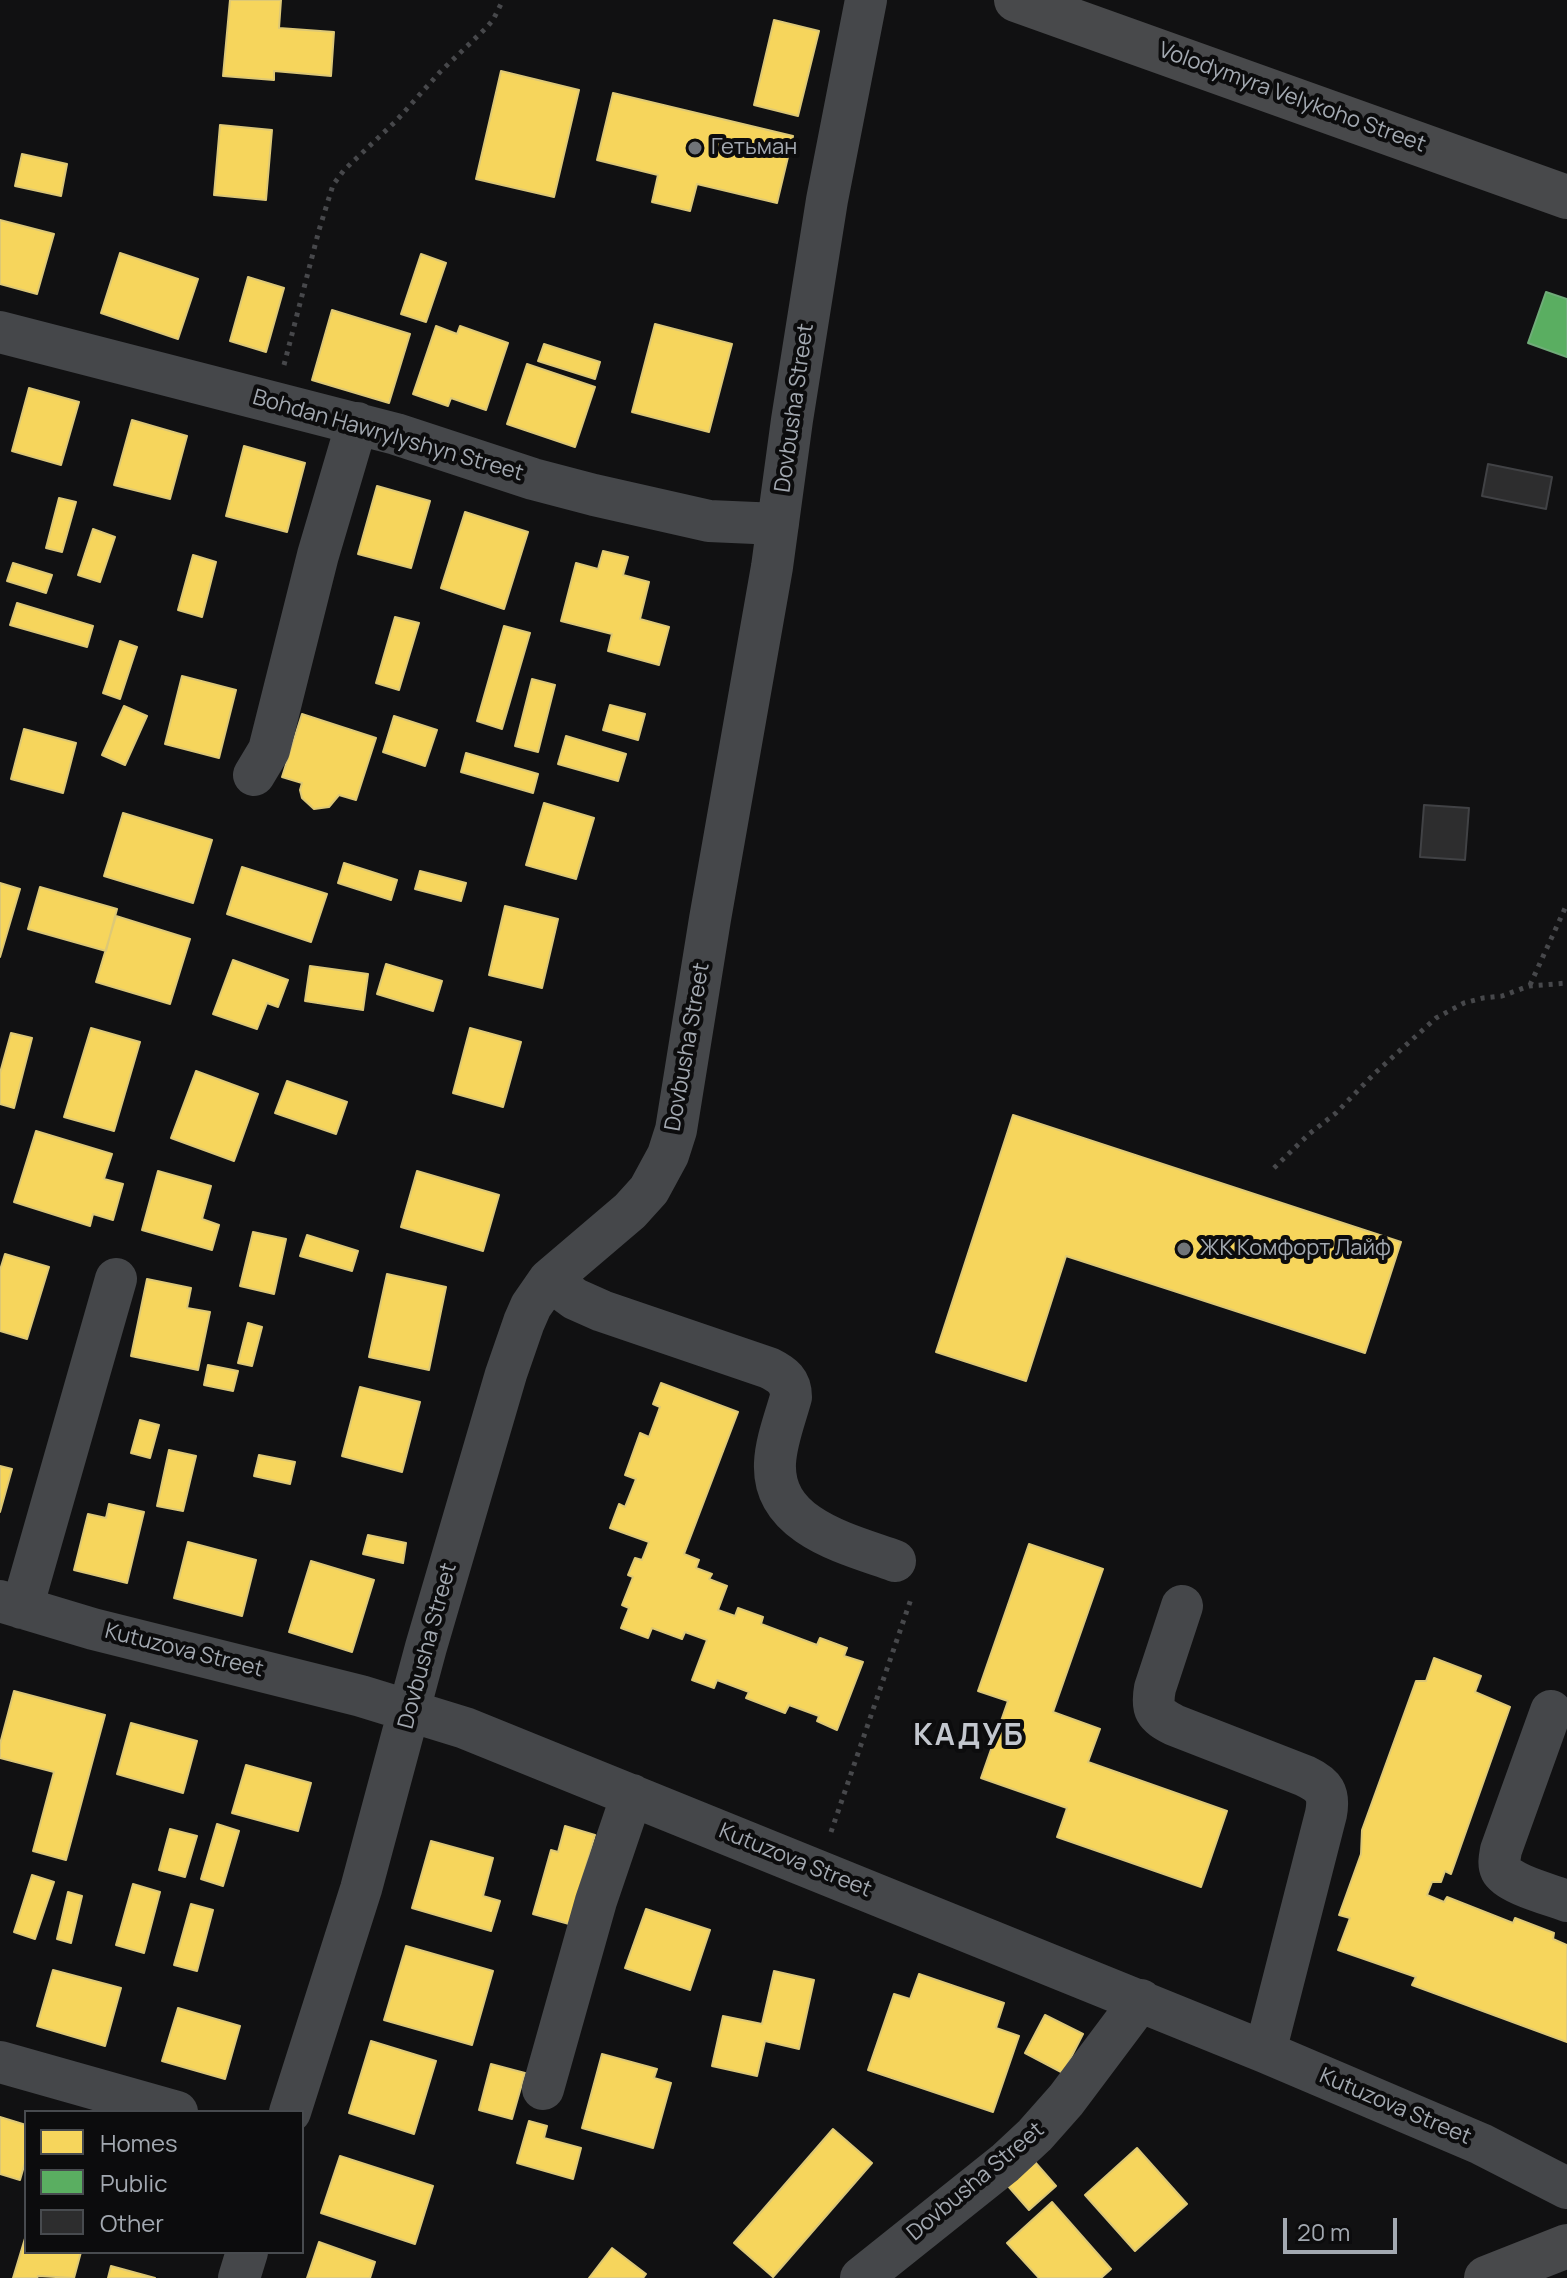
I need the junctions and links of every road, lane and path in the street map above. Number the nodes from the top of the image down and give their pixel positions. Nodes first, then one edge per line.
1 (503, 0) edge
2 (866, 0) edge
3 (1016, 0) edge
4 (1567, 197) edge
5 (0, 332) edge
6 (275, 401) junction
7 (357, 423) junction
8 (778, 524) junction
9 (254, 775) dead end
10 (1567, 904) edge
11 (1567, 983) edge
12 (1529, 986) junction
13 (1274, 1168) dead end
14 (116, 1279) dead end
15 (549, 1280) junction
16 (895, 1561) joint
17 (11, 1604) edge
18 (1182, 1606) dead end
19 (410, 1710) junction
20 (1551, 1711) dead end
21 (632, 1795) junction
22 (818, 1870) junction
23 (1567, 1901) edge
24 (1141, 2000) junction
25 (1265, 2052) junction
26 (0, 2062) edge
27 (543, 2089) dead end
28 (170, 2110) edge
29 (291, 2110) edge
30 (1567, 2188) edge
31 (1567, 2246) edge
32 (246, 2254) edge
33 (239, 2278) edge
34 (861, 2278) edge
35 (1486, 2278) edge

1 - 6 path
2 - 8 street, Dovbusha Street
3 - 4 main road, Volodymyra Velykoho Street
5 - 6 street, Bohdan Hawrylyshyn Street
6 - 7 street, Bohdan Hawrylyshyn Street
7 - 8 street, Bohdan Hawrylyshyn Street
7 - 9 street
8 - 15 street, Dovbusha Street
10 - 12 path
11 - 12 path
12 - 13 path
14 - 17 street
15 - 16 street
15 - 19 street, Dovbusha Street
16 - 22 path
17 - 19 street, Kutuzova Street
18 - 25 street
19 - 21 street, Kutuzova Street
19 - 29 street, Dovbusha Street
20 - 23 street
21 - 22 street, Kutuzova Street
21 - 27 street
22 - 24 street, Kutuzova Street
24 - 25 street, Kutuzova Street
24 - 34 street, Dovbusha Street
25 - 30 street, Kutuzova Street
26 - 28 street
31 - 35 main road
32 - 33 street

